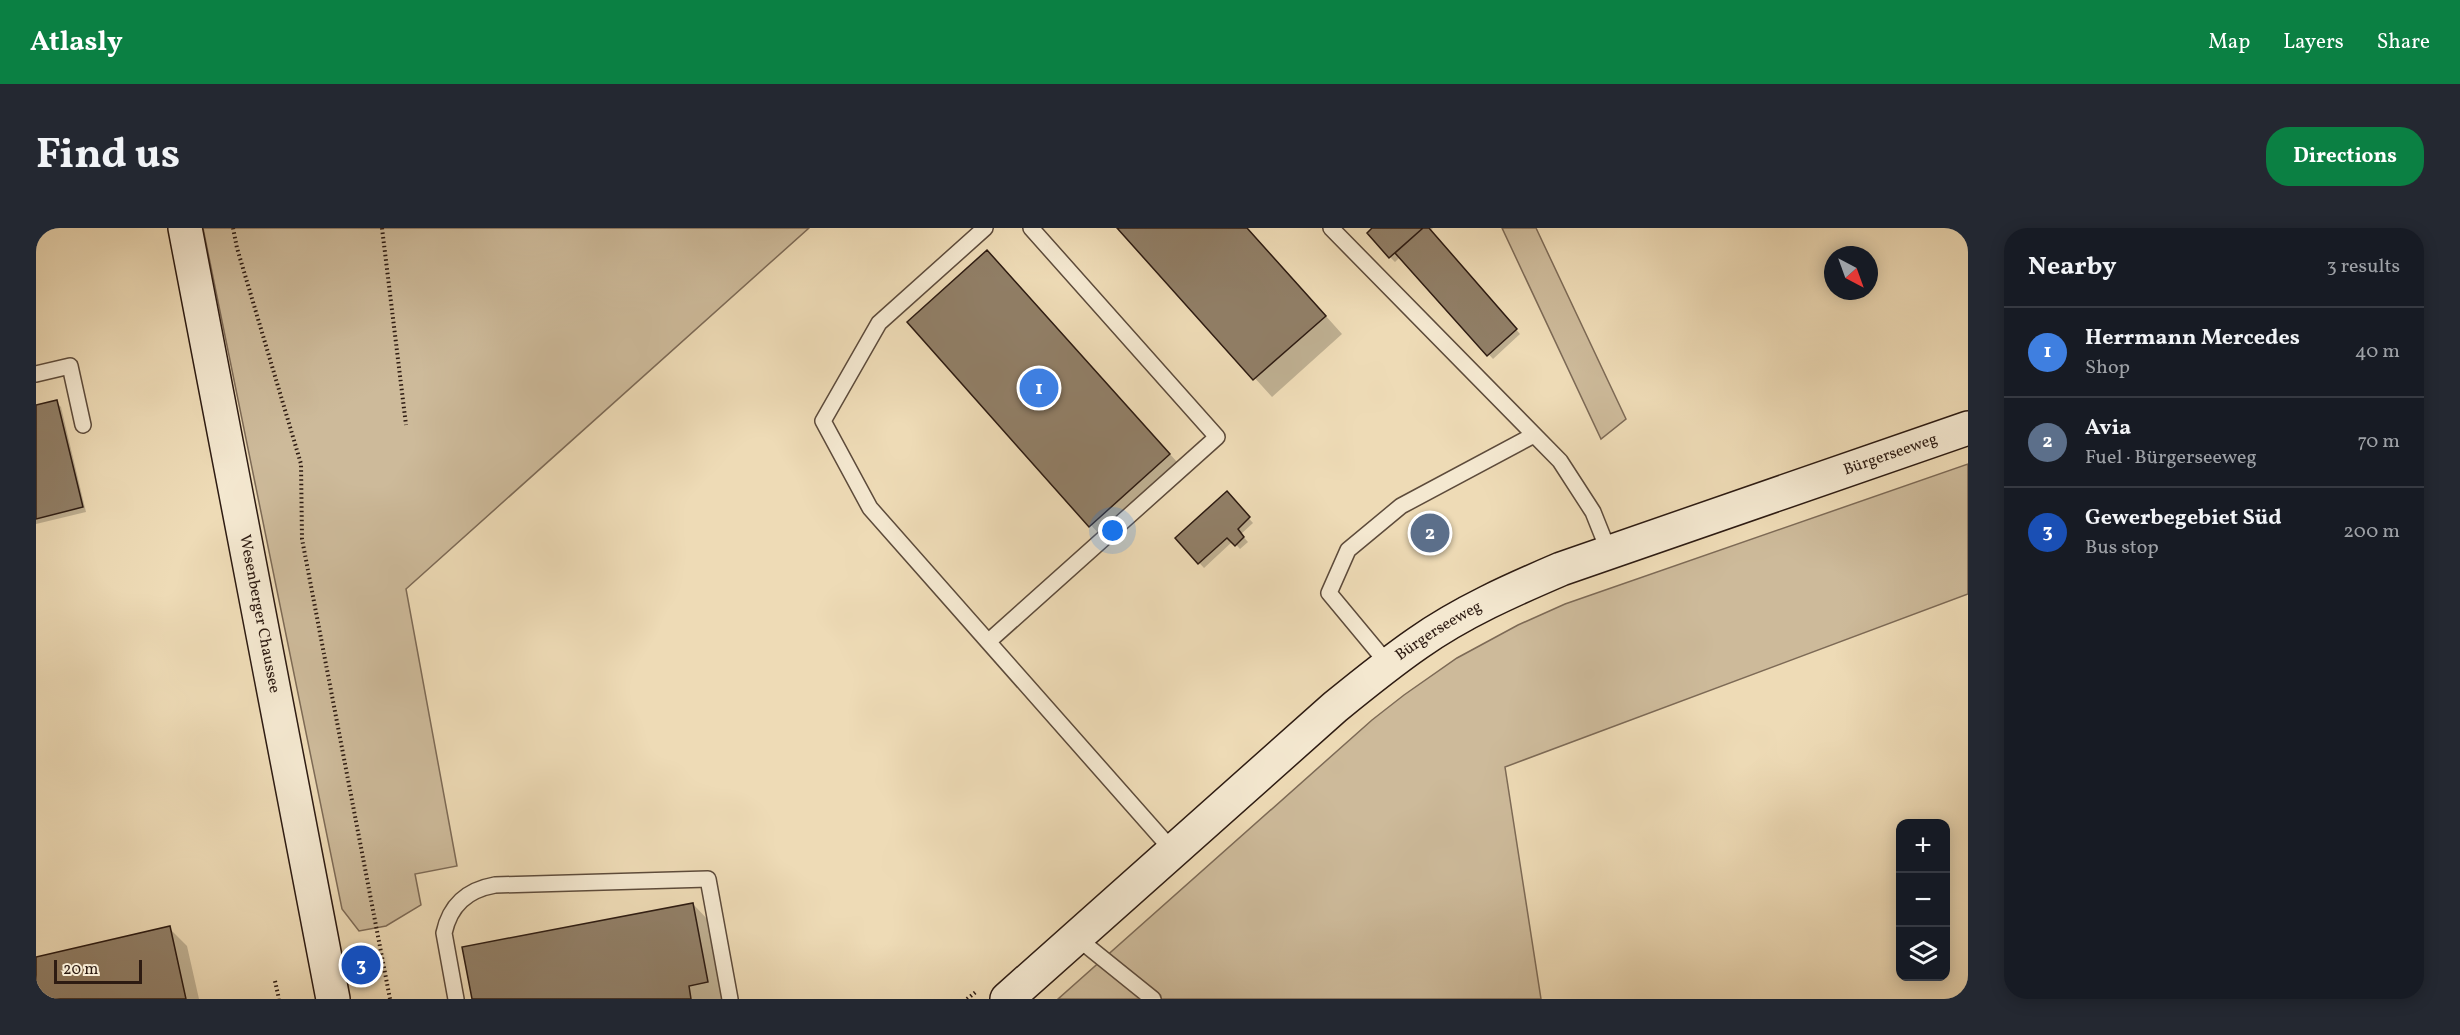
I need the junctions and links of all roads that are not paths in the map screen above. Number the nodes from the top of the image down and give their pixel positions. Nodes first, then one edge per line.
1 (185, 228) edge
2 (985, 228) edge
3 (1031, 228) edge
4 (1331, 228) edge
5 (36, 374) edge
6 (83, 426) dead end
7 (1968, 428) edge
8 (1534, 435) junction
9 (1609, 552) junction
10 (989, 641) junction
11 (1388, 664) junction
12 (1173, 851) junction
13 (1076, 937) junction
14 (333, 999) edge
15 (456, 999) edge
16 (730, 999) edge
17 (1007, 999) edge
18 (1153, 999) edge

1 - 14 street, Wesenberger Chaussee
2 - 10 lane
3 - 10 lane
4 - 8 lane
5 - 6 lane
7 - 9 street, Bürgerseeweg
8 - 9 lane
8 - 11 lane
9 - 11 street, Bürgerseeweg
10 - 12 lane
11 - 12 street, Bürgerseeweg
12 - 13 street, Bürgerseeweg
13 - 17 street, Bürgerseeweg
13 - 18 lane
15 - 16 lane

